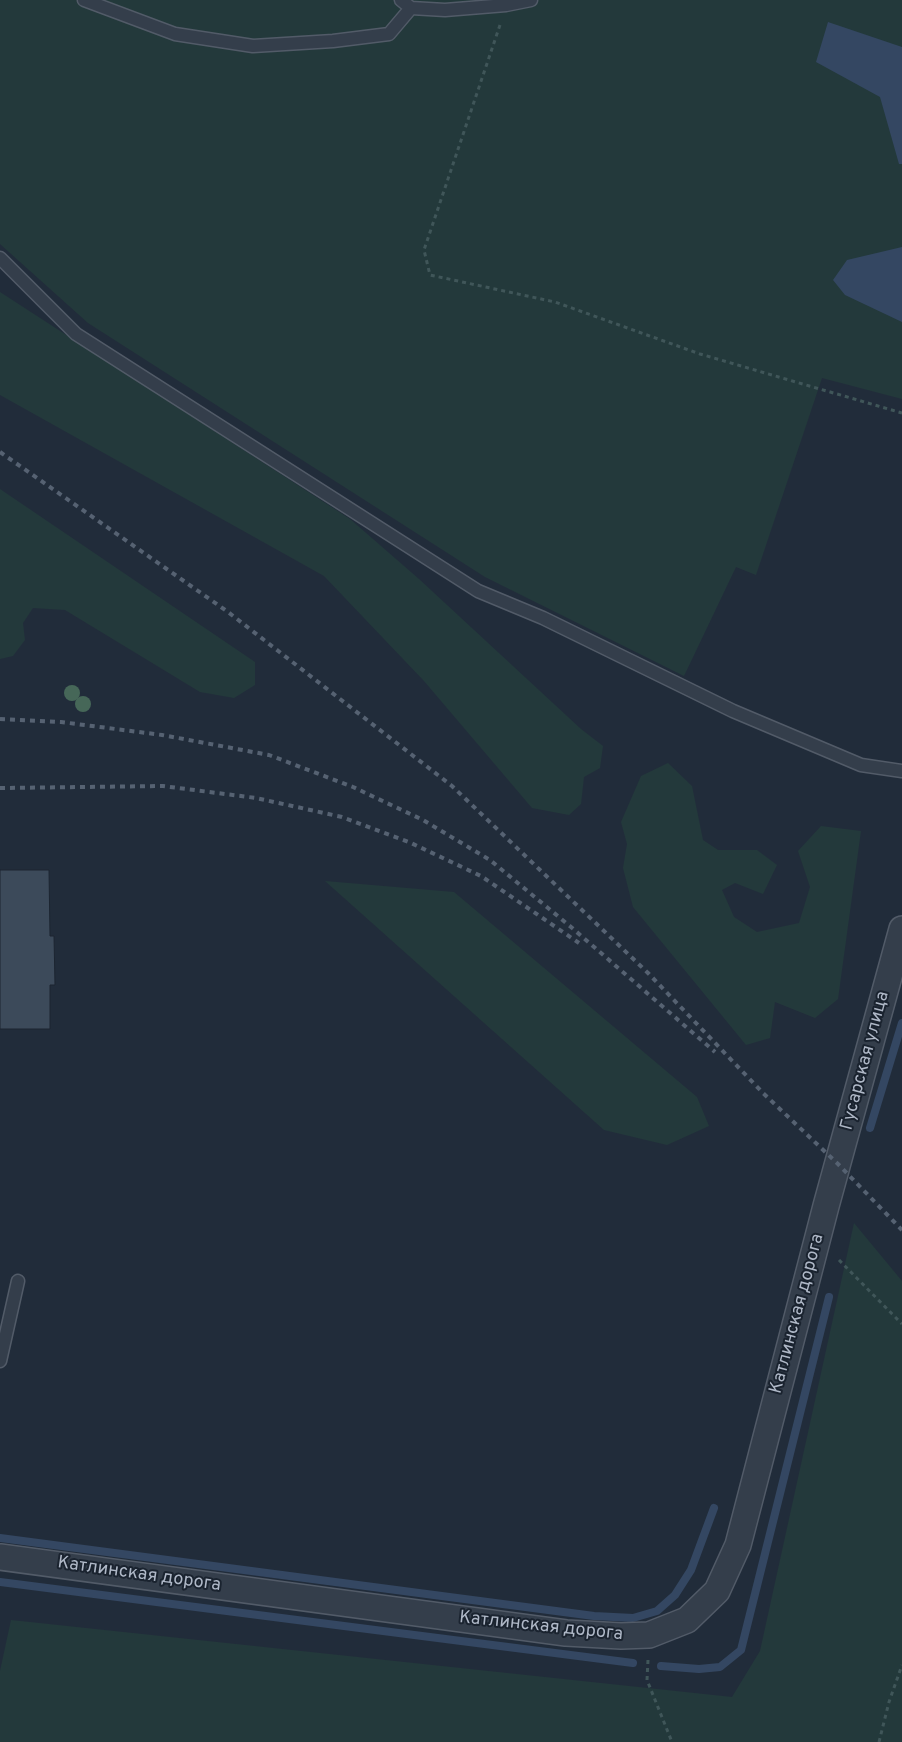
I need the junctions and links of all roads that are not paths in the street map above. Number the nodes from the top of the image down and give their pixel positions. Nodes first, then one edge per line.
1 (84, 0) edge
2 (531, 0) edge
3 (406, 4) edge
4 (0, 258) edge
5 (902, 771) edge
6 (902, 929) edge
7 (897, 971) edge
8 (838, 1164) joint
9 (18, 1281) dead end
10 (0, 1361) edge
11 (0, 1557) edge

1 - 3 lane
2 - 3 lane
4 - 5 lane
6 - 7 street, Гусарская улица
7 - 8 street, Гусарская улица
8 - 11 street, Катлинская дорога
9 - 10 lane

